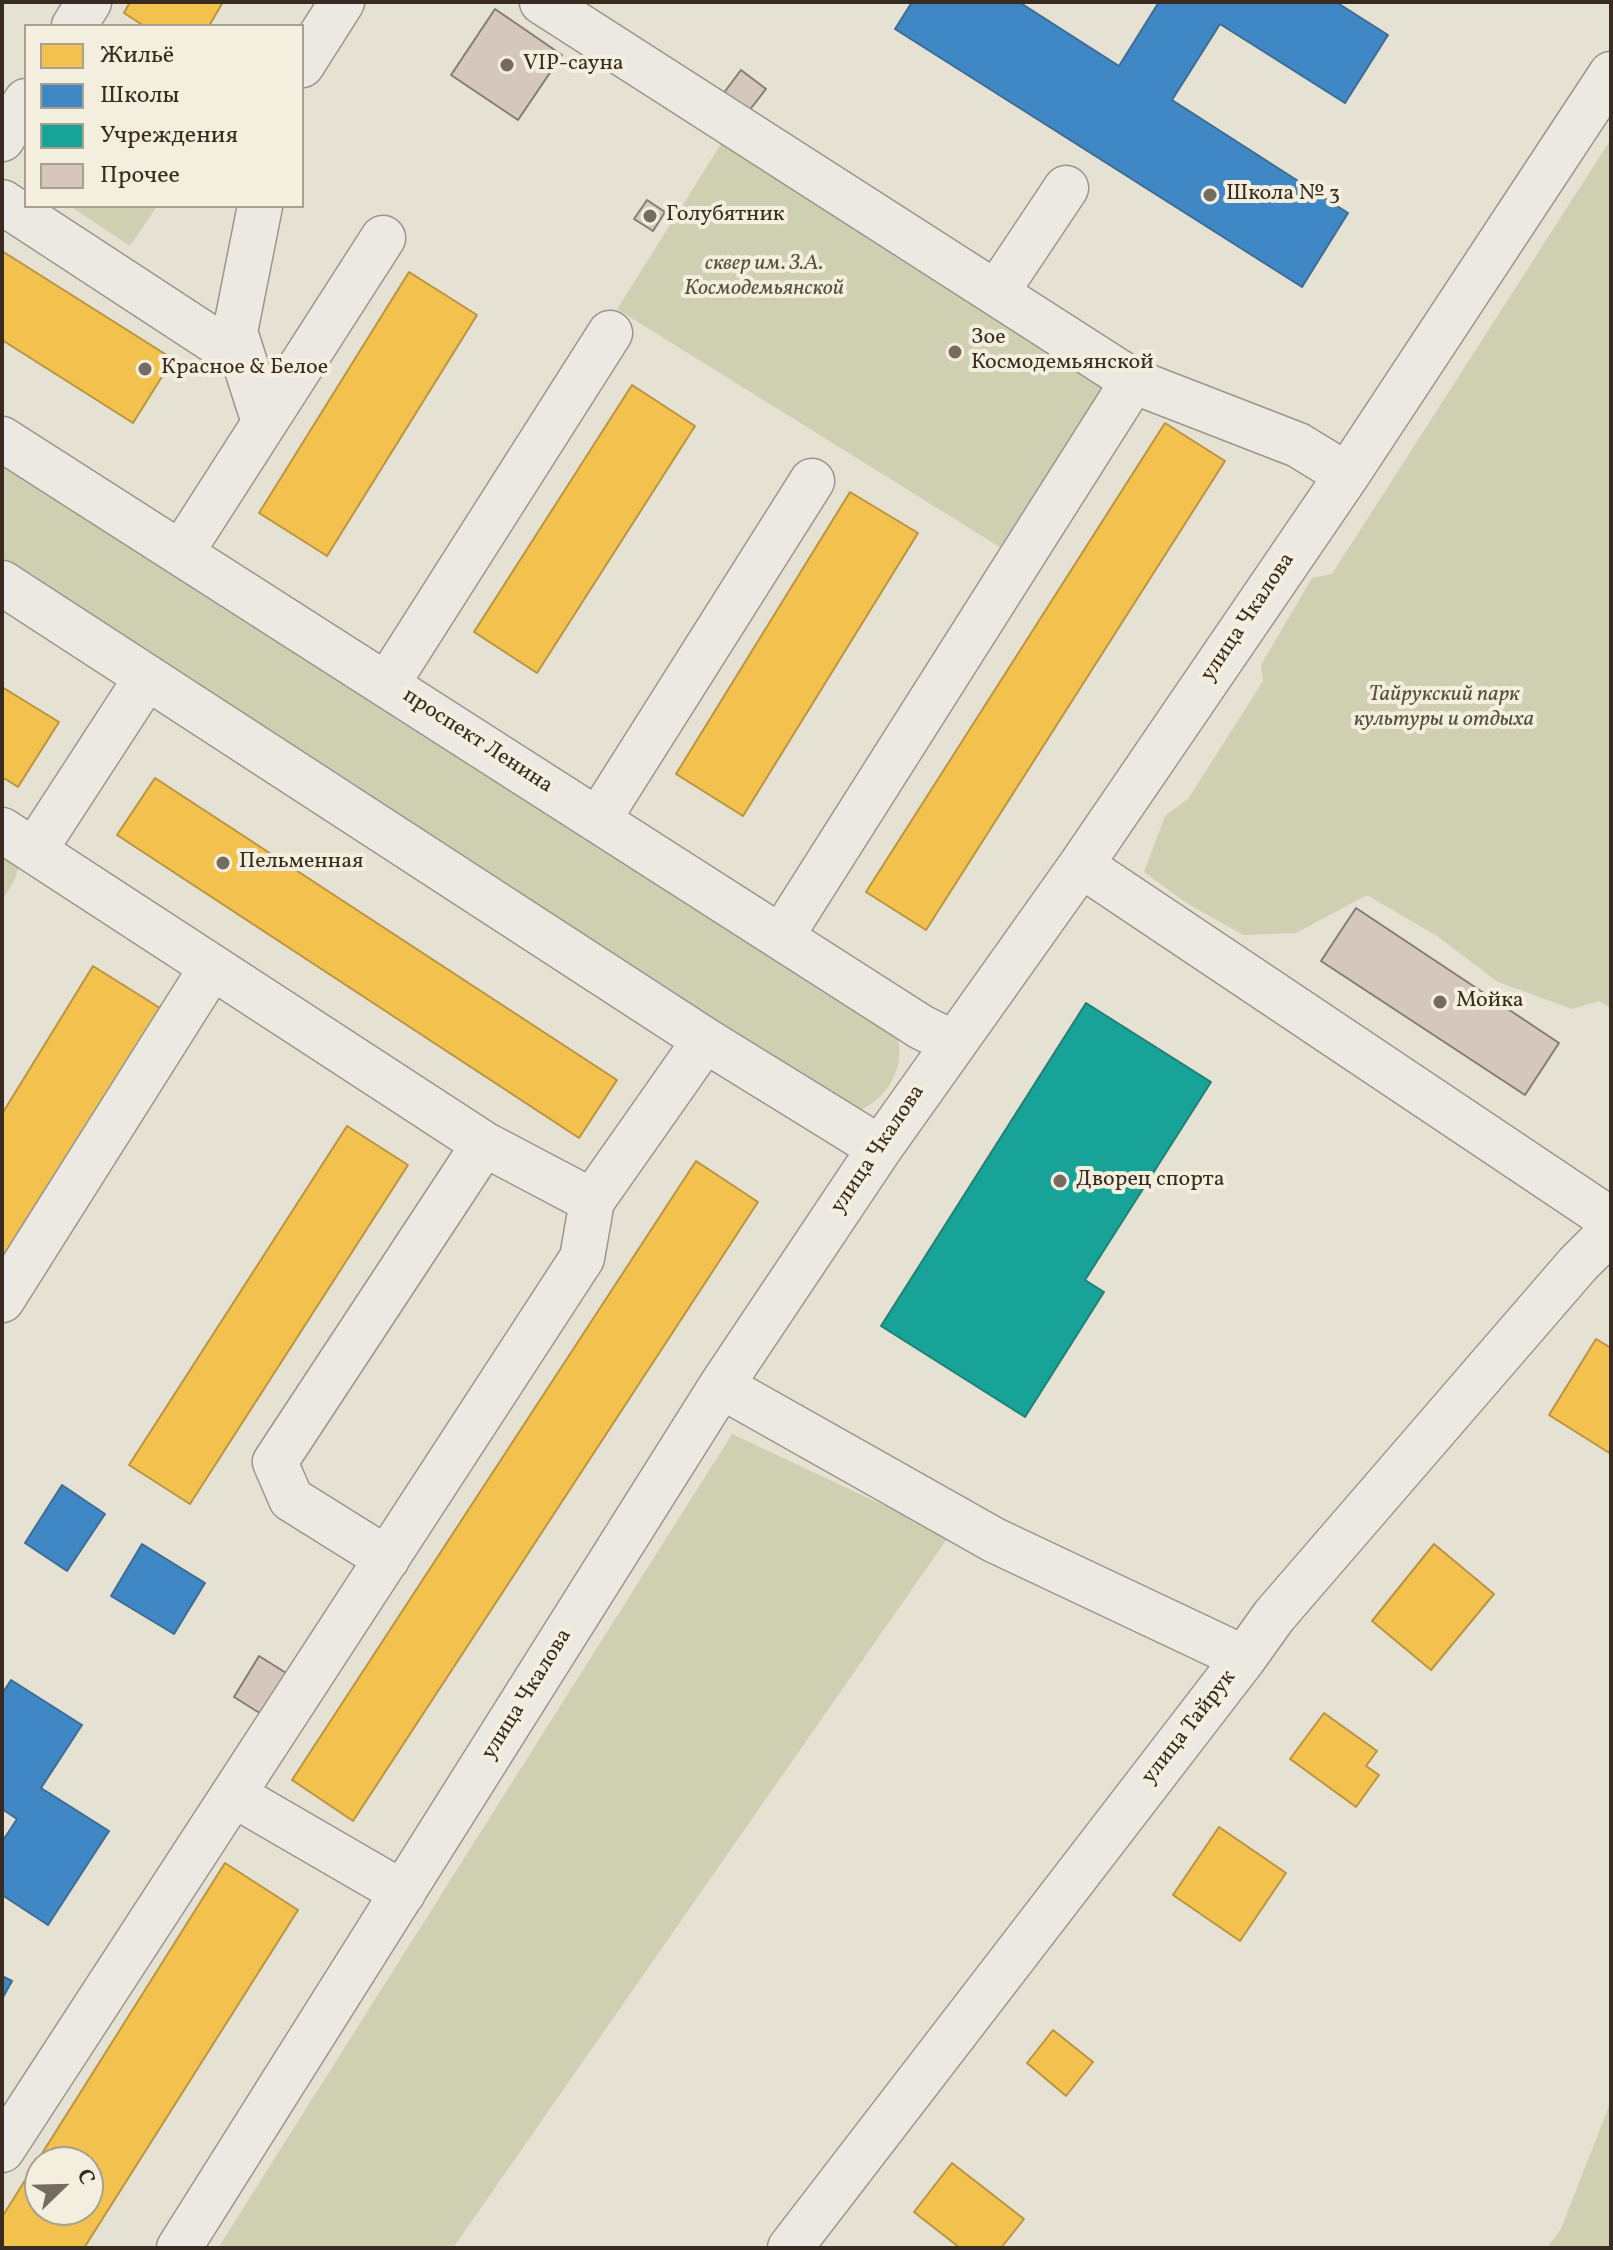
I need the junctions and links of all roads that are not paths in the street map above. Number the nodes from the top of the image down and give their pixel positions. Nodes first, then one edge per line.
1 (89, 2) edge
2 (342, 2) edge
3 (542, 2) edge
4 (75, 24) edge
5 (304, 62) edge
6 (1611, 74) edge
7 (24, 104) edge
8 (2, 139) edge
9 (1066, 188) dead end
10 (2, 202) edge
11 (260, 208) edge
12 (383, 238) dead end
13 (996, 293) junction
14 (235, 332) junction
15 (610, 333) dead end
16 (1133, 381) junction
17 (264, 422) junction
18 (2, 439) edge
19 (1347, 475) junction
20 (812, 481) dead end
21 (181, 553) junction
22 (2, 583) edge
23 (147, 677) junction
24 (387, 684) junction
25 (598, 820) junction
26 (18, 841) edge
27 (1081, 865) junction
28 (781, 937) junction
29 (212, 967) junction
30 (705, 1040) junction
31 (953, 1043) junction
32 (484, 1144) junction
33 (880, 1148) junction
34 (592, 1201) junction
35 (1611, 1223) edge
36 (2, 1300) edge
37 (721, 1386) junction
38 (387, 1559) junction
39 (1244, 1658) junction
40 (234, 1795) junction
41 (403, 1893) junction
42 (2, 2150) edge
43 (179, 2248) edge
44 (790, 2248) edge

1 - 4 street
2 - 5 street
3 - 13 street
6 - 19 street, улица Чкалова
7 - 8 street
9 - 13 street
10 - 14 street
11 - 14 street
12 - 17 street
13 - 16 street
14 - 17 street
15 - 24 street
16 - 19 street
16 - 28 street
17 - 21 street
18 - 21 street, проспект Ленина
19 - 27 street, улица Чкалова
20 - 25 street
21 - 24 street, проспект Ленина
22 - 23 street
23 - 26 street
23 - 30 street
24 - 25 street, проспект Ленина
25 - 28 street, проспект Ленина
26 - 29 street
27 - 31 street, улица Чкалова
27 - 35 street
28 - 31 street, проспект Ленина
29 - 32 street
29 - 36 street
30 - 33 street
30 - 34 street
31 - 33 street, улица Чкалова
32 - 34 street
32 - 38 street
33 - 37 street, улица Чкалова
34 - 38 street
35 - 39 street, улица Тайрук
37 - 39 street
37 - 41 street, улица Чкалова
38 - 40 street
39 - 44 street, улица Тайрук
40 - 41 street
40 - 42 street
41 - 43 street, улица Чкалова

